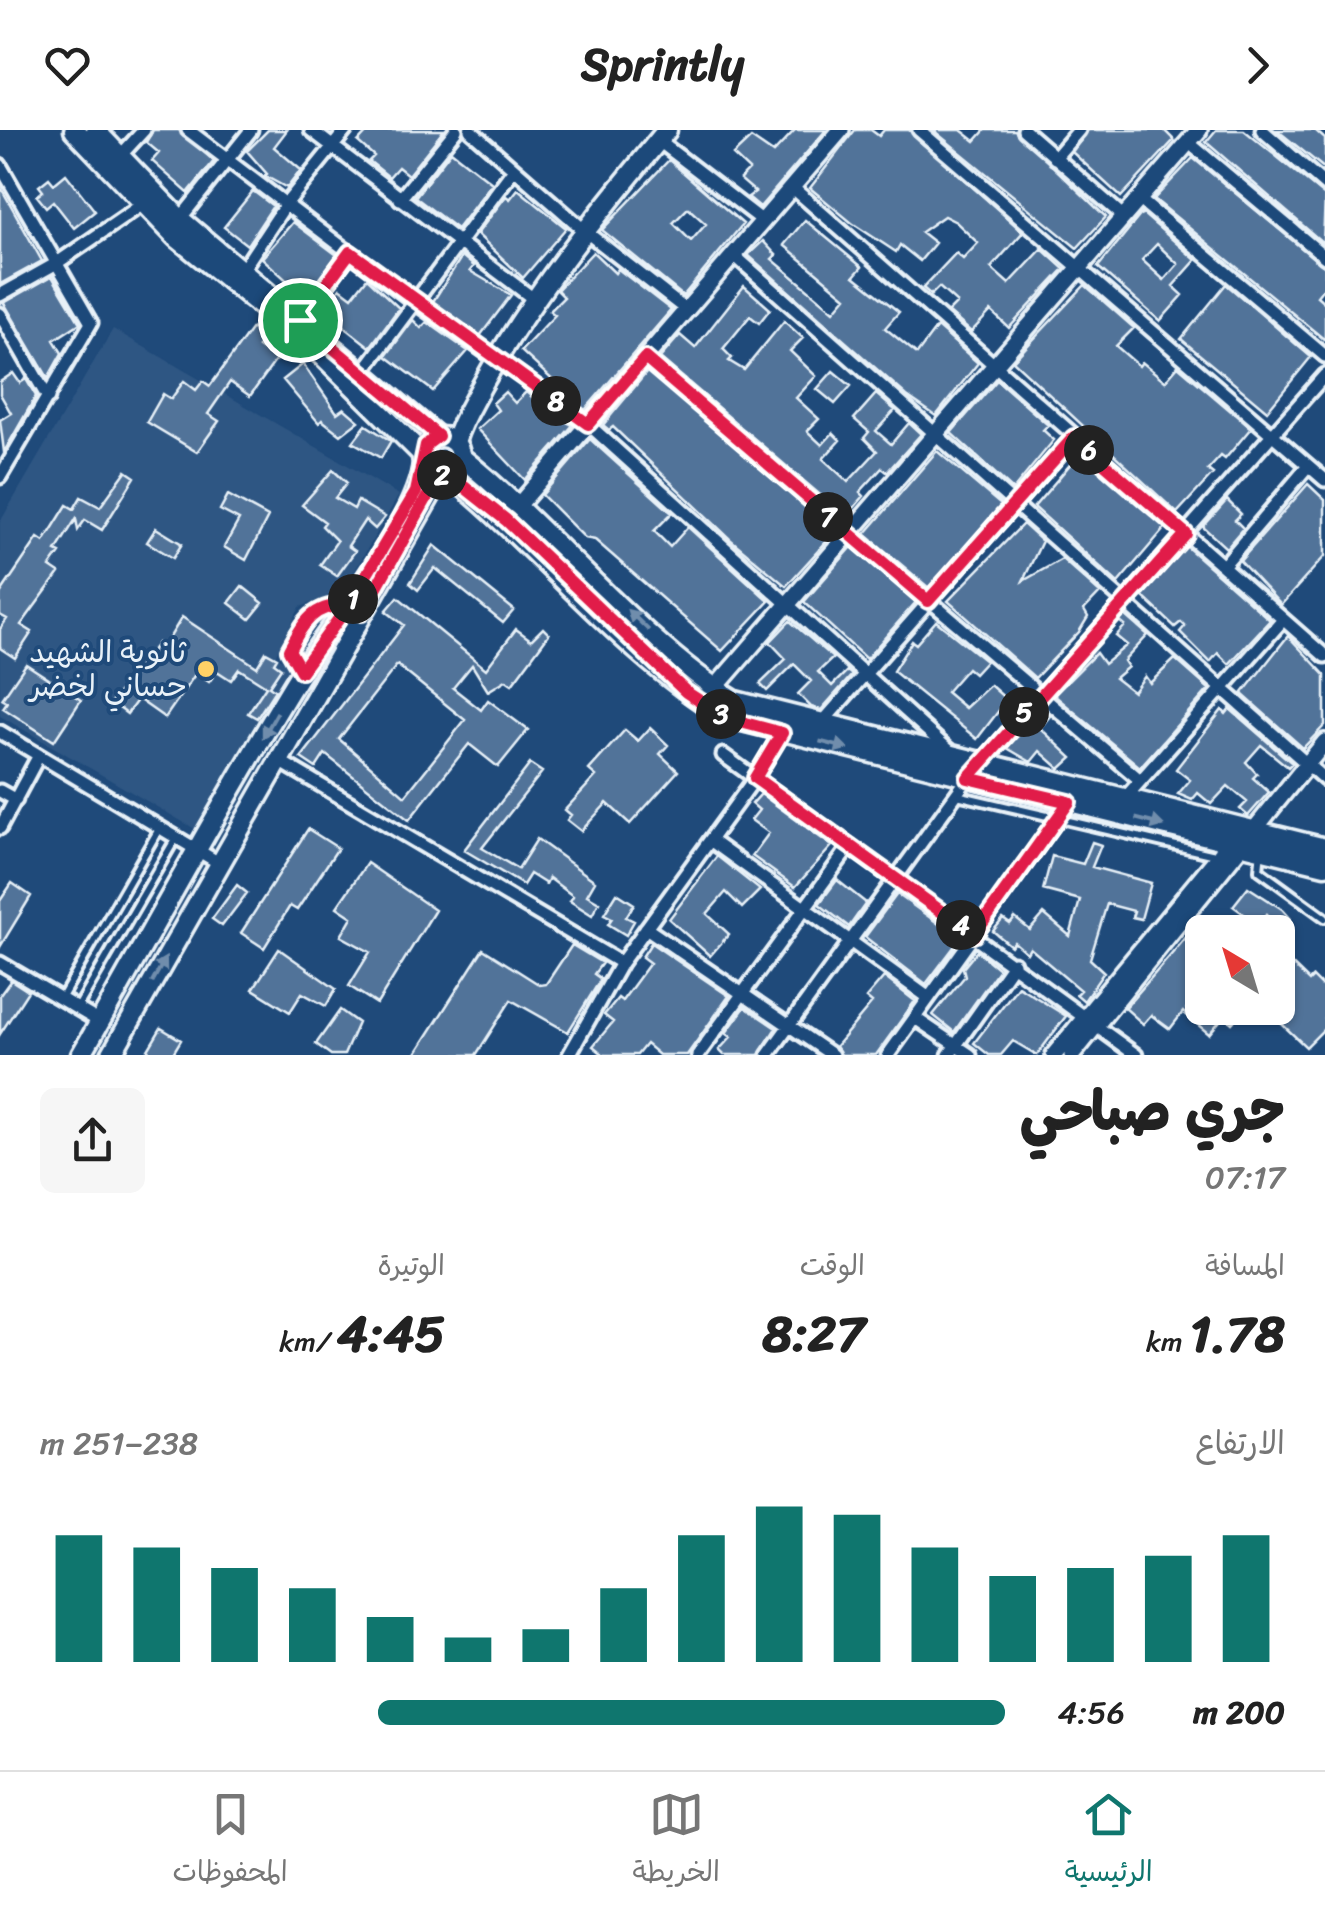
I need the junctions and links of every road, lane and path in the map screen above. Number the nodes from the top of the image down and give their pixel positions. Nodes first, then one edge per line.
1 (74, 130) edge
2 (95, 130) edge
3 (144, 130) edge
4 (188, 130) edge
5 (252, 130) edge
6 (312, 130) edge
7 (346, 130) edge
8 (456, 130) edge
9 (470, 130) edge
10 (841, 130) edge
11 (918, 130) edge
12 (1024, 130) edge
13 (1078, 130) edge
14 (1262, 130) edge
15 (663, 135) edge
16 (1193, 136) edge
17 (332, 146) junction
18 (120, 156) junction
19 (1055, 158) junction
20 (227, 160) junction
21 (0, 165) edge
22 (514, 169) junction
23 (1325, 185) edge
24 (792, 187) junction
25 (1139, 198) junction
26 (400, 199) junction
27 (142, 204) junction
28 (286, 204) junction
29 (1124, 216) junction
30 (180, 219) junction
31 (763, 220) junction
32 (585, 232) junction
33 (457, 243) junction
34 (350, 252) junction
35 (734, 254) junction
36 (1325, 257) edge
37 (57, 263) junction
38 (1078, 268) junction
39 (241, 272) junction
40 (0, 295) edge
41 (535, 300) junction
42 (416, 303) junction
43 (686, 310) junction
44 (0, 314) edge
45 (300, 320) junction
46 (1325, 356) edge
47 (645, 358) junction
48 (494, 361) junction
49 (993, 367) junction
50 (362, 373) junction
51 (1325, 376) edge
52 (48, 398) junction
53 (588, 424) junction
54 (933, 435) junction
55 (1272, 436) junction
56 (1074, 437) junction
57 (450, 443) junction
58 (422, 458) junction
59 (1308, 466) junction
60 (445, 474) junction
61 (0, 477) edge
62 (1325, 480) edge
63 (519, 504) junction
64 (1012, 504) junction
65 (506, 520) junction
66 (848, 534) junction
67 (1186, 534) junction
68 (1223, 566) junction
69 (928, 601) junction
70 (786, 604) junction
71 (1126, 604) junction
72 (355, 609) junction
73 (1282, 622) junction
74 (1325, 656) edge
75 (678, 659) junction
76 (301, 671) junction
77 (867, 672) junction
78 (666, 675) junction
79 (1221, 688) junction
80 (708, 696) junction
81 (1038, 696) junction
82 (786, 724) junction
83 (821, 724) junction
84 (0, 732) edge
85 (1325, 742) edge
86 (723, 754) dead end
87 (38, 757) junction
88 (959, 759) junction
89 (278, 760) junction
90 (1308, 762) junction
91 (974, 771) junction
92 (755, 778) junction
93 (1140, 780) junction
94 (1325, 780) edge
95 (0, 790) edge
96 (955, 795) junction
97 (1125, 798) junction
98 (16, 800) junction
99 (1069, 802) junction
100 (1057, 819) junction
101 (0, 828) edge
102 (160, 828) junction
103 (176, 838) junction
104 (710, 840) junction
105 (1233, 842) junction
106 (850, 846) junction
107 (1325, 848) edge
108 (1262, 849) junction
109 (198, 850) junction
110 (219, 863) junction
111 (1325, 865) edge
112 (895, 878) junction
113 (804, 908) junction
114 (1325, 918) edge
115 (646, 928) junction
116 (974, 935) junction
117 (850, 942) junction
118 (0, 962) edge
119 (621, 962) junction
120 (1014, 963) junction
121 (742, 993) junction
122 (928, 998) junction
123 (61, 999) junction
124 (78, 1008) junction
125 (915, 1018) junction
126 (1088, 1020) junction
127 (100, 1022) junction
128 (789, 1025) junction
129 (952, 1050) edge
130 (80, 1055) edge
131 (111, 1055) edge
132 (569, 1055) edge
133 (698, 1055) edge
134 (768, 1055) edge
135 (832, 1055) edge
136 (888, 1055) edge
137 (970, 1055) edge
138 (1054, 1055) edge
139 (1072, 1055) edge
140 (1136, 1055) edge

1 - 27 main road
2 - 18 main road
3 - 18 street
4 - 20 street
5 - 20 street
6 - 17 street
7 - 17 street
8 - 26 street
9 - 22 street
10 - 24 street
11 - 38 street
12 - 19 street
13 - 19 street
14 - 23 street
15 - 31 street
15 - 32 main road
16 - 25 street
16 - 36 street
17 - 26 street
17 - 28 street
18 - 30 main road
19 - 29 street
20 - 28 street
20 - 30 street
21 - 37 street
22 - 32 street
22 - 33 street
24 - 31 street
24 - 49 street
25 - 29 street
25 - 46 street
26 - 33 street
27 - 37 street
27 - 58 main road
28 - 34 street
28 - 39 street
29 - 38 street
30 - 39 main road
31 - 35 street
32 - 41 main road
32 - 43 street
33 - 41 street
33 - 42 street
34 - 42 street
34 - 45 street
35 - 43 street
35 - 54 street
37 - 40 street
37 - 52 street
38 - 49 street
38 - 55 street
39 - 45 main road
41 - 48 main road
42 - 48 street
42 - 50 street
43 - 47 street
44 - 52 street
45 - 50 main road
47 - 53 street
47 - 66 street
48 - 53 street
48 - 57 main road
49 - 54 street
49 - 56 street
50 - 57 main road
51 - 55 street
52 - 61 street
53 - 63 street
53 - 70 street
54 - 64 street
54 - 66 street
55 - 59 street
55 - 67 street
56 - 64 street
56 - 67 street
57 - 58 main road
57 - 60 main road
57 - 63 main road
58 - 60 main road
58 - 72 main road
59 - 62 street
59 - 68 street
60 - 65 main road
60 - 72 main road
63 - 65 street
75 -> 63 main road
64 - 69 street
64 - 71 street
65 - 78 main road
66 - 69 street
66 - 70 street
67 - 68 street
67 - 71 street
68 - 73 street
69 - 77 street
69 - 81 street
70 - 77 street
70 - 80 street
71 - 79 street
71 - 81 street
72 - 76 main road
72 - 76 lane
72 - 89 main road
73 - 74 street
73 - 79 street
75 - 78 main road
75 - 80 main road
76 -> 109 main road
77 - 83 street
77 - 88 street
78 - 80 main road
79 - 90 street
79 - 93 street
80 - 82 main road
81 - 91 street
81 - 93 street
82 - 83 main road
82 -> 91 main road
82 - 92 street
83 - 88 main road
84 - 87 street
85 - 90 street
86 - 92 street
87 - 98 street
87 - 102 street
88 - 91 main road
89 - 110 main road
89 - 119 street
90 - 94 street
90 - 105 street
91 - 96 street
91 - 97 main road
91 - 99 main road
92 - 104 street
92 - 106 street
93 - 97 street
95 - 98 street
96 - 100 lane
96 - 112 street
97 - 105 main road
98 - 101 street
99 - 100 street
99 -> 105 main road
100 - 105 lane
100 - 116 street
102 - 103 street
102 - 123 lane
103 - 109 street
103 - 124 lane
104 - 113 street
104 - 115 street
105 - 107 main road
105 - 108 main road
105 - 126 street
105 - 126 street
106 - 112 street
106 - 113 street
108 - 111 main road
108 - 114 lane
109 - 110 street
109 - 127 main road
131 -> 110 main road
112 - 116 street
112 - 117 street
113 - 117 street
113 - 121 street
115 - 119 street
115 - 121 street
116 - 120 street
116 - 122 street
117 - 122 street
117 - 128 street
118 - 123 street
119 - 132 street
120 - 126 street
120 - 129 street
121 - 128 street
121 - 133 street
122 - 125 street
123 - 124 street
124 - 127 street
125 - 129 street
125 - 136 street
126 - 138 street
126 - 139 street
126 - 140 street
127 - 130 main road
128 - 134 street
128 - 135 street
129 - 137 street

